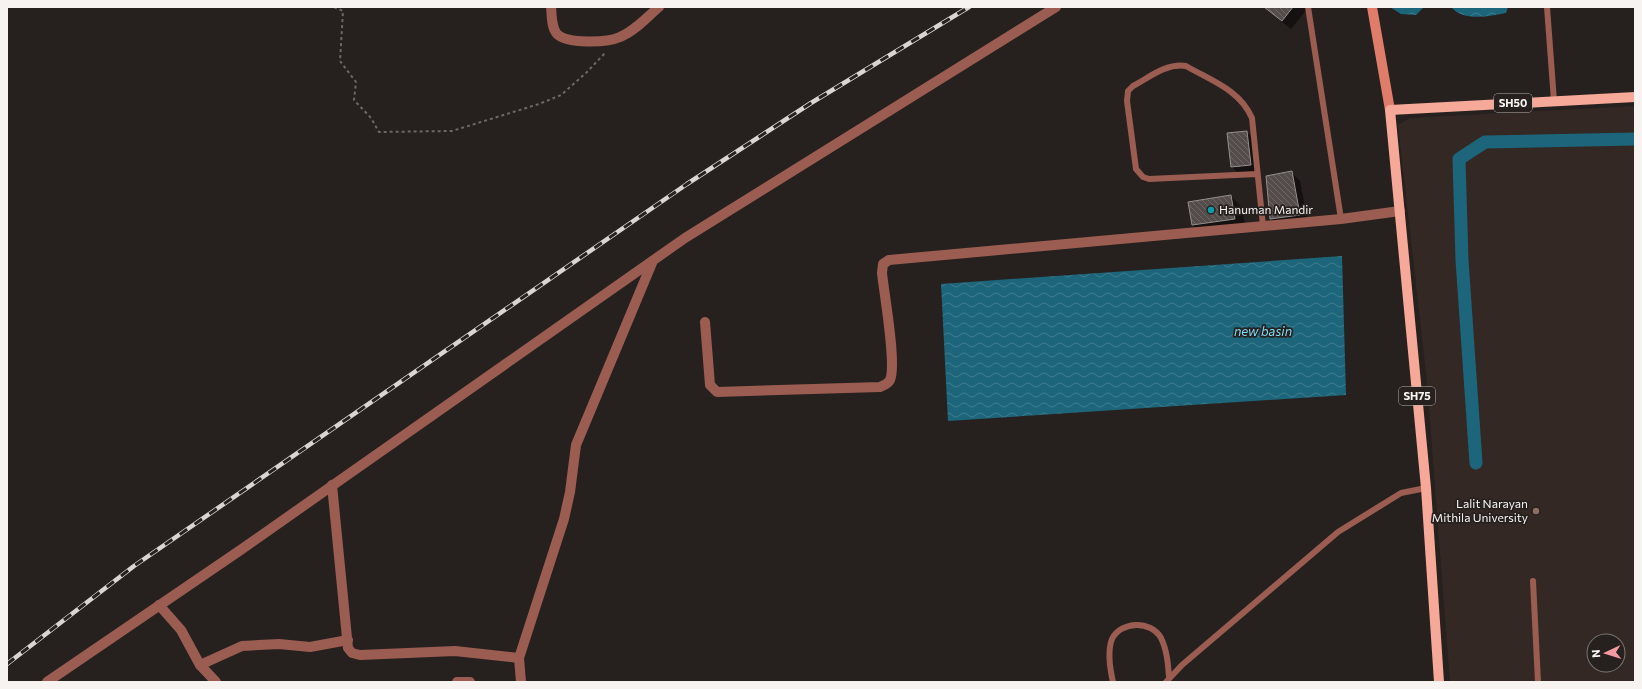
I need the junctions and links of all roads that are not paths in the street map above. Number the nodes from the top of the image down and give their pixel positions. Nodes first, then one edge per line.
1 (551, 7) edge
2 (659, 7) edge
3 (1056, 7) edge
4 (1308, 7) edge
5 (1372, 7) edge
6 (1548, 7) edge
7 (1635, 97) edge
8 (1554, 101) junction
9 (1390, 110) junction
10 (1258, 174) junction
11 (1400, 211) junction
12 (1341, 219) junction
13 (1263, 226) junction
14 (652, 263) junction
15 (705, 322) dead end
16 (332, 484) junction
17 (1426, 488) junction
18 (1533, 581) dead end
19 (159, 605) junction
20 (348, 640) junction
21 (519, 658) junction
22 (200, 665) junction
23 (1168, 679) edge
24 (47, 682) edge
25 (216, 682) edge
26 (457, 682) edge
27 (470, 682) edge
28 (521, 682) edge
29 (1113, 682) edge
30 (1438, 682) edge
31 (1538, 682) edge

1 - 2 street
3 - 14 street
4 - 12 lane
5 - 9 main road
6 - 8 lane
7 - 8 main road, SH50
8 - 9 main road, SH50
9 - 11 main road, SH75
10 - 10 lane
10 - 13 lane
11 - 12 street
11 - 17 main road, SH75
12 - 13 street
13 - 15 street
14 - 16 street
14 - 21 street
16 - 19 street
16 - 20 street
17 - 23 lane
17 - 30 main road, SH75
18 - 31 lane
19 - 22 street
19 - 24 street
20 - 21 street
20 - 22 street
21 - 28 street
22 - 25 street
23 - 29 lane
26 - 27 street

